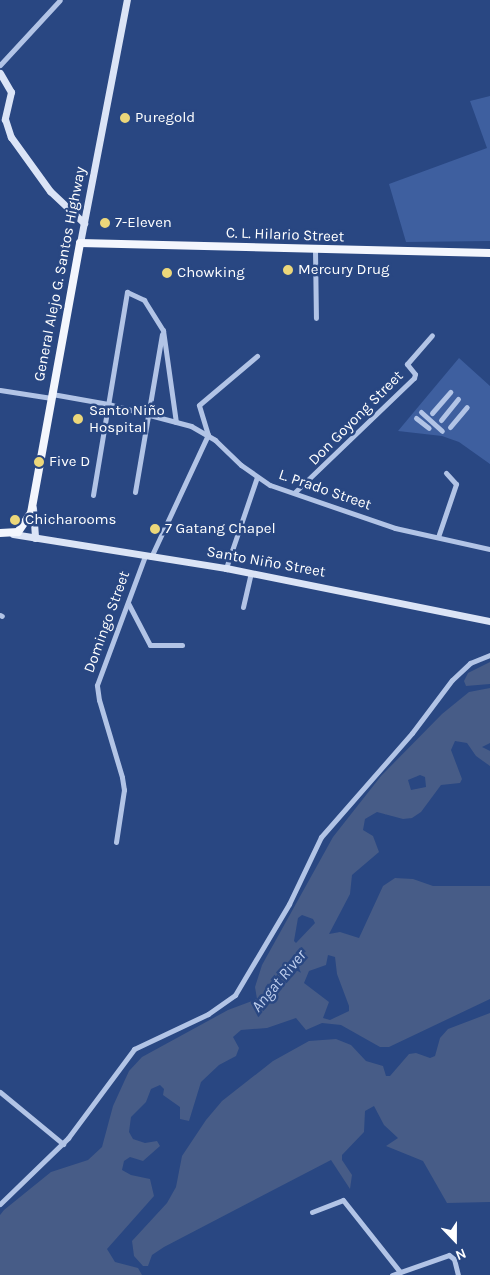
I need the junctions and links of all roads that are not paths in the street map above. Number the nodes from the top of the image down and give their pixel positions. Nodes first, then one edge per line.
1 (60, 0) edge
2 (127, 0) edge
3 (0, 65) edge
4 (0, 73) edge
5 (84, 222) junction
6 (80, 243) junction
7 (316, 250) junction
8 (490, 253) edge
9 (316, 318) dead end
10 (163, 330) junction
11 (432, 335) dead end
12 (257, 356) dead end
13 (0, 390) edge
14 (450, 392) dead end
15 (51, 396) junction
16 (458, 399) dead end
17 (108, 404) junction
18 (467, 407) dead end
19 (420, 412) dead end
20 (432, 413) dead end
21 (149, 414) junction
22 (416, 418) dead end
23 (441, 420) dead end
24 (176, 422) junction
25 (450, 427) dead end
26 (429, 428) dead end
27 (442, 431) dead end
28 (208, 435) junction
29 (446, 473) dead end
30 (257, 478) junction
31 (135, 492) dead end
32 (295, 492) junction
33 (93, 495) dead end
34 (33, 507) junction
35 (0, 533) edge
36 (13, 534) junction
37 (438, 537) junction
38 (35, 538) junction
39 (490, 549) edge
40 (147, 557) junction
41 (226, 568) junction
42 (252, 573) junction
43 (128, 603) junction
44 (243, 607) dead end
45 (490, 621) edge
46 (182, 645) dead end
47 (490, 655) edge
48 (116, 842) dead end
49 (0, 1092) edge
50 (63, 1144) junction
51 (0, 1204) edge
52 (312, 1212) dead end
53 (400, 1272) junction
54 (392, 1275) edge
55 (458, 1275) edge

1 - 3 street
2 - 5 street, General Alejo G. Santos Highway
4 - 5 street
5 - 6 street, General Alejo G. Santos Highway
6 - 7 main road, C. L. Hilario Street
6 - 15 main road, General Alejo G. Santos Highway
7 - 8 main road, C. L. Hilario Street
7 - 9 street
10 - 17 street
10 - 21 street
10 - 24 street
11 - 32 street, Don Goyong Street
12 - 28 street
13 - 15 street, L. Prado Street
14 - 20 street
15 - 17 street, L. Prado Street
15 - 34 main road, General Alejo G. Santos Highway
16 - 23 street
17 - 21 street, L. Prado Street
17 - 33 street
18 - 25 street
19 - 27 street
21 - 24 street, L. Prado Street
21 - 31 street
22 - 26 street
24 - 28 street, L. Prado Street
28 - 30 street, L. Prado Street
28 - 40 street, Domingo Street
29 - 37 street
30 - 32 street, L. Prado Street
30 - 41 street
32 - 37 street, L. Prado Street
34 - 36 main road, General Alejo G. Santos Highway
34 - 38 street
35 - 36 main road
36 - 38 street, Santo Niño Street
37 - 39 street, L. Prado Street
38 - 40 street, Santo Niño Street
40 - 41 street, Santo Niño Street
40 - 43 street, Domingo Street
41 - 42 street, Santo Niño Street
42 - 44 street
42 - 45 street, Santo Niño Street
43 - 46 street
43 - 48 street, Domingo Street
47 - 50 street
49 - 50 street
50 - 51 street
52 - 53 street
53 - 54 street
53 - 55 street

